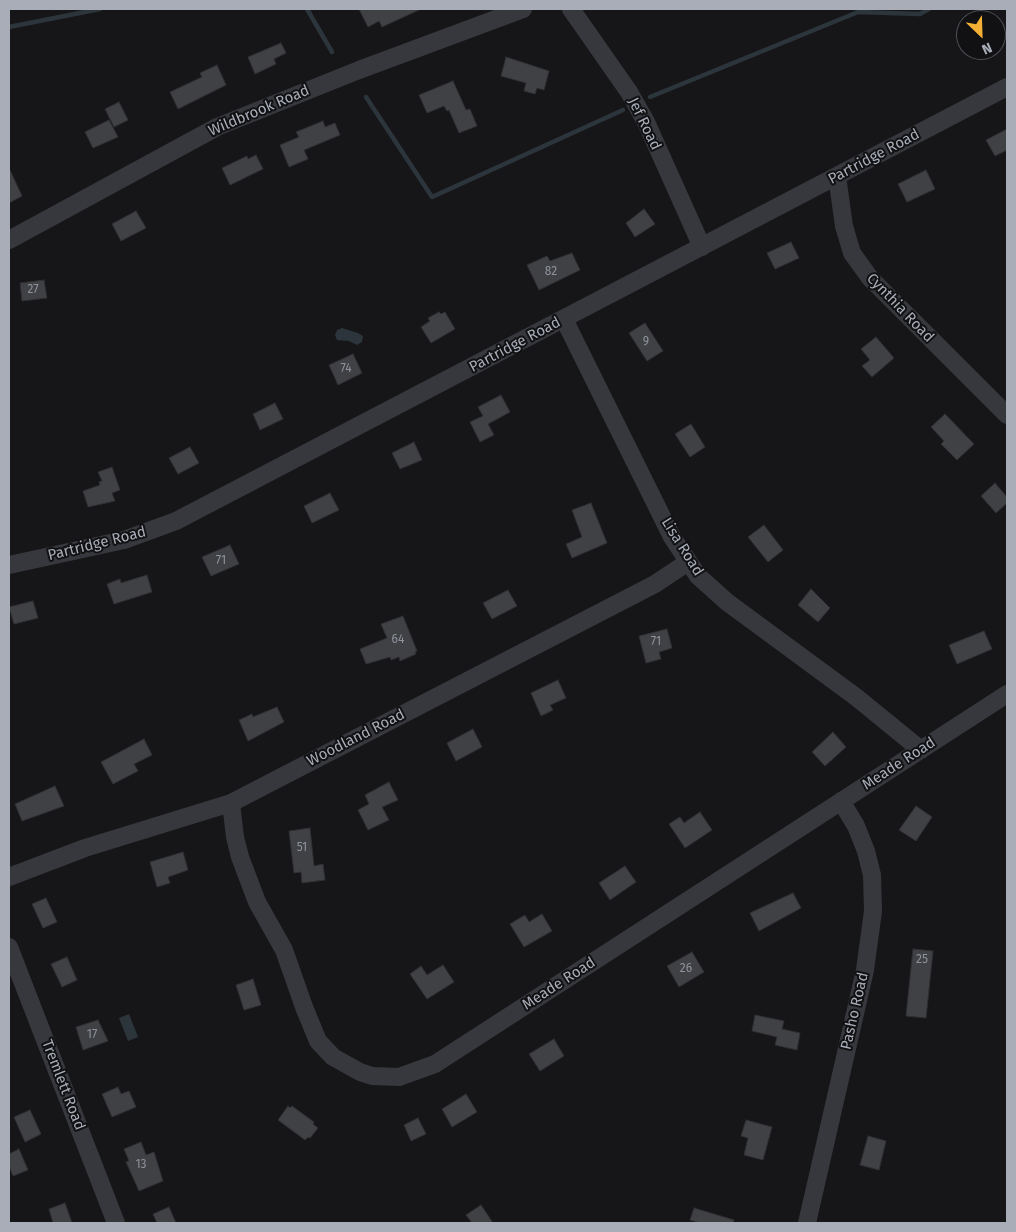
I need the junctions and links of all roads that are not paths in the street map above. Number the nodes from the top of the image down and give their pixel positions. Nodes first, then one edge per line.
1 (523, 9) edge
2 (571, 9) edge
3 (1007, 87) edge
4 (837, 176) junction
5 (9, 240) edge
6 (702, 247) junction
7 (564, 319) junction
8 (1007, 415) edge
9 (688, 562) junction
10 (9, 565) edge
11 (1007, 694) edge
12 (921, 750) junction
13 (842, 801) junction
14 (231, 803) junction
15 (9, 877) edge
16 (9, 947) edge
17 (116, 1223) edge
18 (806, 1223) edge

1 - 5 street, Wildbrook Road
2 - 6 street, Jef Road
3 - 4 street, Partridge Road
4 - 6 street, Partridge Road
4 - 8 street, Cynthia Road
6 - 7 street, Partridge Road
7 - 9 street, Lisa Road
7 - 10 street, Partridge Road
9 - 12 street, Lisa Road
9 - 14 street, Woodland Road
11 - 12 street, Meade Road
12 - 13 street, Meade Road
13 - 14 street, Meade Road
13 - 18 street, Pasho Road
14 - 15 street, Woodland Road
16 - 17 street, Tremlett Road

